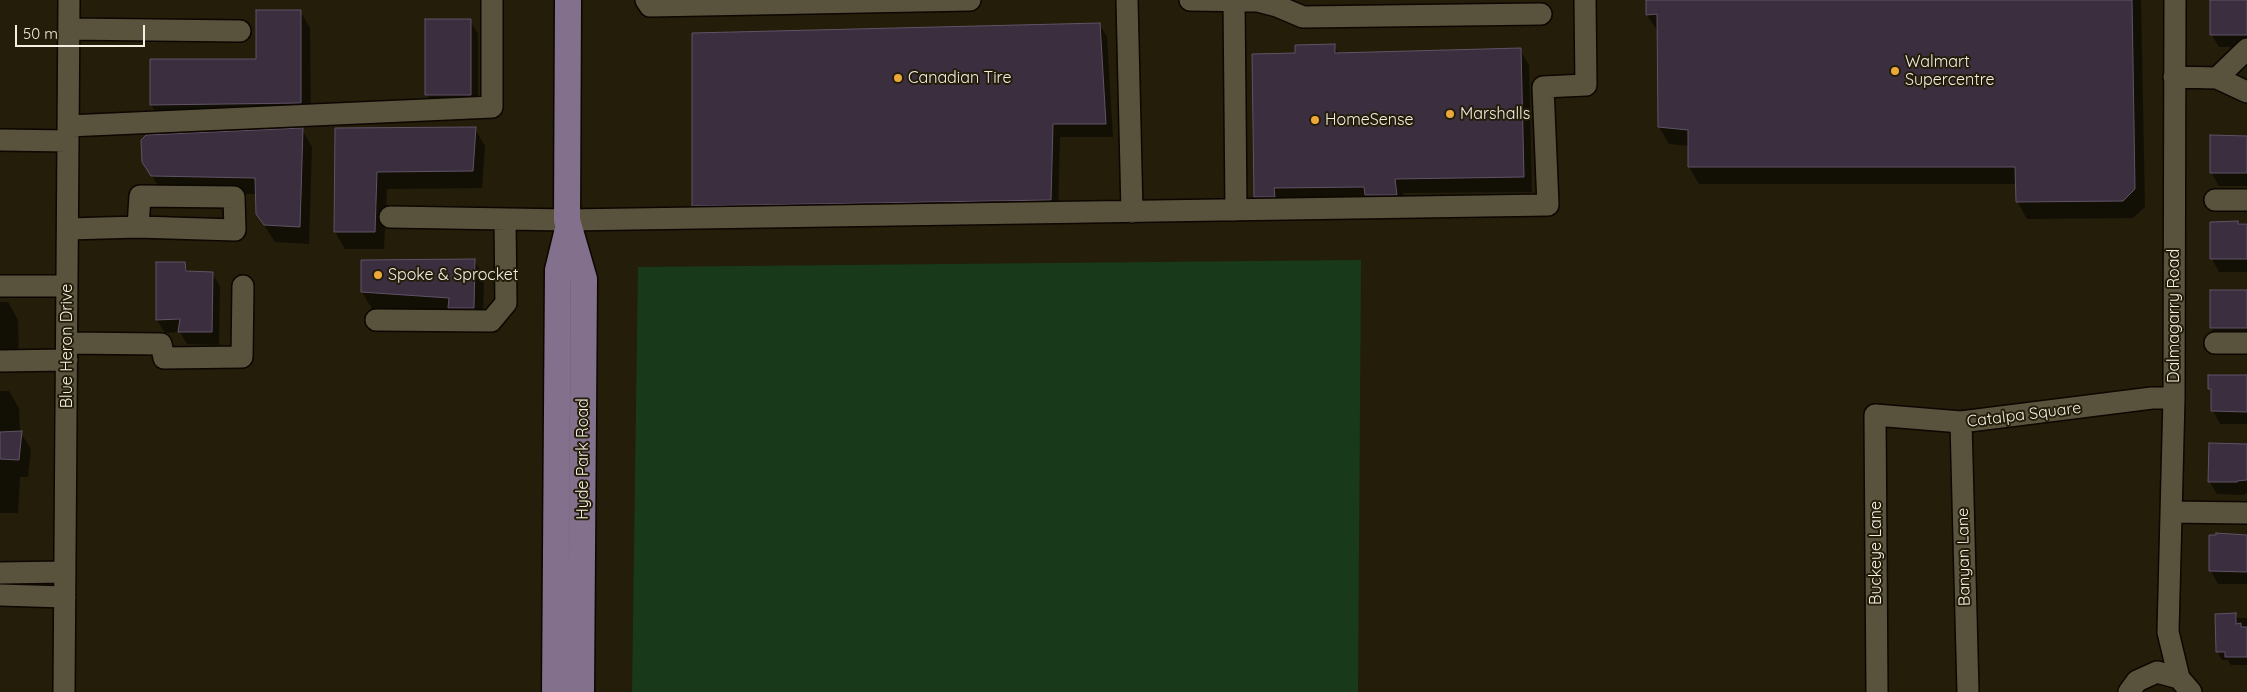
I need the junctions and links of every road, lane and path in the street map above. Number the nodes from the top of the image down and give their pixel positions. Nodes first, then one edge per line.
1 (69, 0) edge
2 (492, 0) edge
3 (568, 0) edge
4 (646, 0) edge
5 (970, 0) edge
6 (1127, 0) edge
7 (1190, 0) edge
8 (1234, 0) edge
9 (1585, 0) edge
10 (2175, 0) edge
11 (1459, 8) edge
12 (1541, 14) dead end
13 (69, 29) junction
14 (240, 31) dead end
15 (2247, 49) edge
16 (2174, 77) junction
17 (2217, 78) junction
18 (2247, 92) edge
19 (68, 133) junction
20 (0, 140) edge
21 (2215, 200) dead end
22 (2247, 200) edge
23 (1236, 210) junction
24 (1132, 212) junction
25 (390, 217) dead end
26 (505, 219) junction
27 (568, 224) junction
28 (138, 227) dead end
29 (68, 229) junction
30 (0, 286) edge
31 (67, 286) junction
32 (243, 286) dead end
33 (376, 320) dead end
34 (2215, 343) dead end
35 (2247, 343) edge
36 (67, 351) junction
37 (0, 362) edge
38 (2174, 398) junction
39 (1875, 415) joint
40 (1960, 422) junction
41 (2172, 512) junction
42 (2247, 513) edge
43 (65, 572) junction
44 (0, 573) edge
45 (0, 595) edge
46 (65, 597) junction
47 (2168, 632) junction
48 (2146, 675) junction
49 (2185, 684) edge
50 (64, 692) edge
51 (556, 692) edge
52 (581, 692) edge
53 (1877, 692) edge
54 (1968, 692) edge
55 (2129, 692) edge
56 (2210, 692) edge

1 - 13 street, Blue Heron Drive
2 - 19 street
3 - 27 main road, Hyde Park Road
4 - 5 street
6 - 24 street
7 - 8 street
8 - 11 street
8 - 23 street
9 - 23 street
10 - 16 street, Dalmagarry Road
11 - 12 street
13 - 14 street
13 - 19 street, Blue Heron Drive
15 - 17 street
16 - 17 street
16 - 38 street, Dalmagarry Road
17 - 18 street
19 - 20 street
19 - 29 street, Blue Heron Drive
21 - 22 street
23 - 24 street
24 - 27 street
25 - 26 street
26 - 27 street
26 - 33 street
27 - 51 main road, Hyde Park Road
27 - 52 main road, Hyde Park Road
28 - 29 street
29 - 31 street, Blue Heron Drive
30 - 31 street
31 - 36 street, Blue Heron Drive
32 - 36 street
34 - 35 street
36 - 37 street
36 - 43 street, Blue Heron Drive
38 - 40 street, Catalpa Square
38 - 41 street, Dalmagarry Road
39 - 40 street, Catalpa Square
39 - 53 street, Buckeye Lane
40 - 54 street, Banyan Lane
41 - 42 street
41 - 47 street, Dalmagarry Road
43 - 44 street
43 - 46 street, Blue Heron Drive
45 - 46 street
46 - 50 street, Blue Heron Drive
47 - 48 street, Dalmagarry Road
47 - 49 street, Dalmagarry Road
48 - 49 street
48 - 55 street, Dalmagarry Road
49 - 56 street

